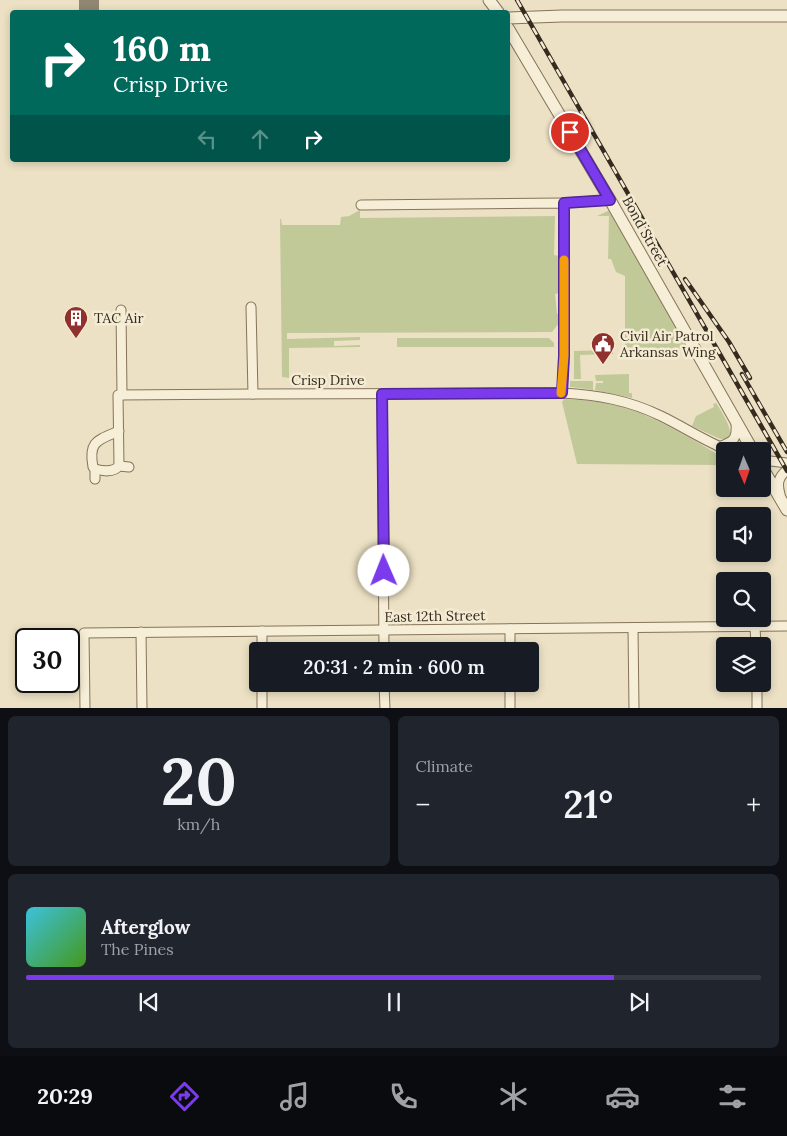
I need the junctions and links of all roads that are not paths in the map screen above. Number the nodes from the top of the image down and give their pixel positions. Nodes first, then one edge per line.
1 (787, 16) edge
2 (510, 18) edge
3 (510, 31) edge
4 (610, 200) junction
5 (564, 203) junction
6 (361, 205) dead end
7 (251, 307) dead end
8 (121, 310) dead end
9 (562, 393) junction
10 (253, 394) junction
11 (382, 394) junction
12 (122, 395) junction
13 (735, 419) junction
14 (119, 436) junction
15 (731, 442) edge
16 (749, 442) edge
17 (716, 446) edge
18 (771, 461) edge
19 (787, 463) edge
20 (119, 466) junction
21 (129, 467) dead end
22 (95, 469) junction
23 (787, 470) edge
24 (95, 479) dead end
25 (771, 482) edge
26 (771, 491) edge
27 (786, 508) edge
28 (771, 626) edge
29 (787, 626) edge
30 (716, 627) edge
31 (633, 628) junction
32 (510, 629) junction
33 (384, 630) junction
34 (262, 631) junction
35 (141, 632) junction
36 (262, 642) edge
37 (384, 642) edge
38 (510, 642) edge
39 (262, 692) edge
40 (384, 692) edge
41 (510, 692) edge
42 (757, 692) edge
43 (85, 708) edge
44 (142, 708) edge
45 (262, 708) edge
46 (385, 708) edge
47 (510, 708) edge
48 (634, 708) edge
49 (757, 708) edge

1 - 2 street
3 - 4 street, Bond Street
4 - 5 street
4 - 13 street, Bond Street
5 - 6 street
5 - 9 street
7 - 10 street
8 - 12 street
9 - 11 street, Crisp Drive
9 - 17 street, Crisp Drive
10 - 11 street, Crisp Drive
10 - 12 street, Crisp Drive
11 - 33 street
12 - 14 street
13 - 15 street
13 - 16 street, Bond Street
14 - 20 street
14 - 22 street
18 - 19 street
20 - 21 street
20 - 22 street
22 - 24 street
23 - 27 street
25 - 27 street
26 - 27 street
28 - 29 street, East 12th Street
30 - 31 street, East 12th Street
31 - 32 street, East 12th Street
31 - 48 street
32 - 33 street, East 12th Street
32 - 38 street
33 - 34 street, East 12th Street
33 - 37 street
34 - 35 street, East 12th Street
34 - 36 street
35 - 43 street, East 12th Street
35 - 44 street
39 - 45 street
40 - 46 street
41 - 47 street
42 - 49 street

